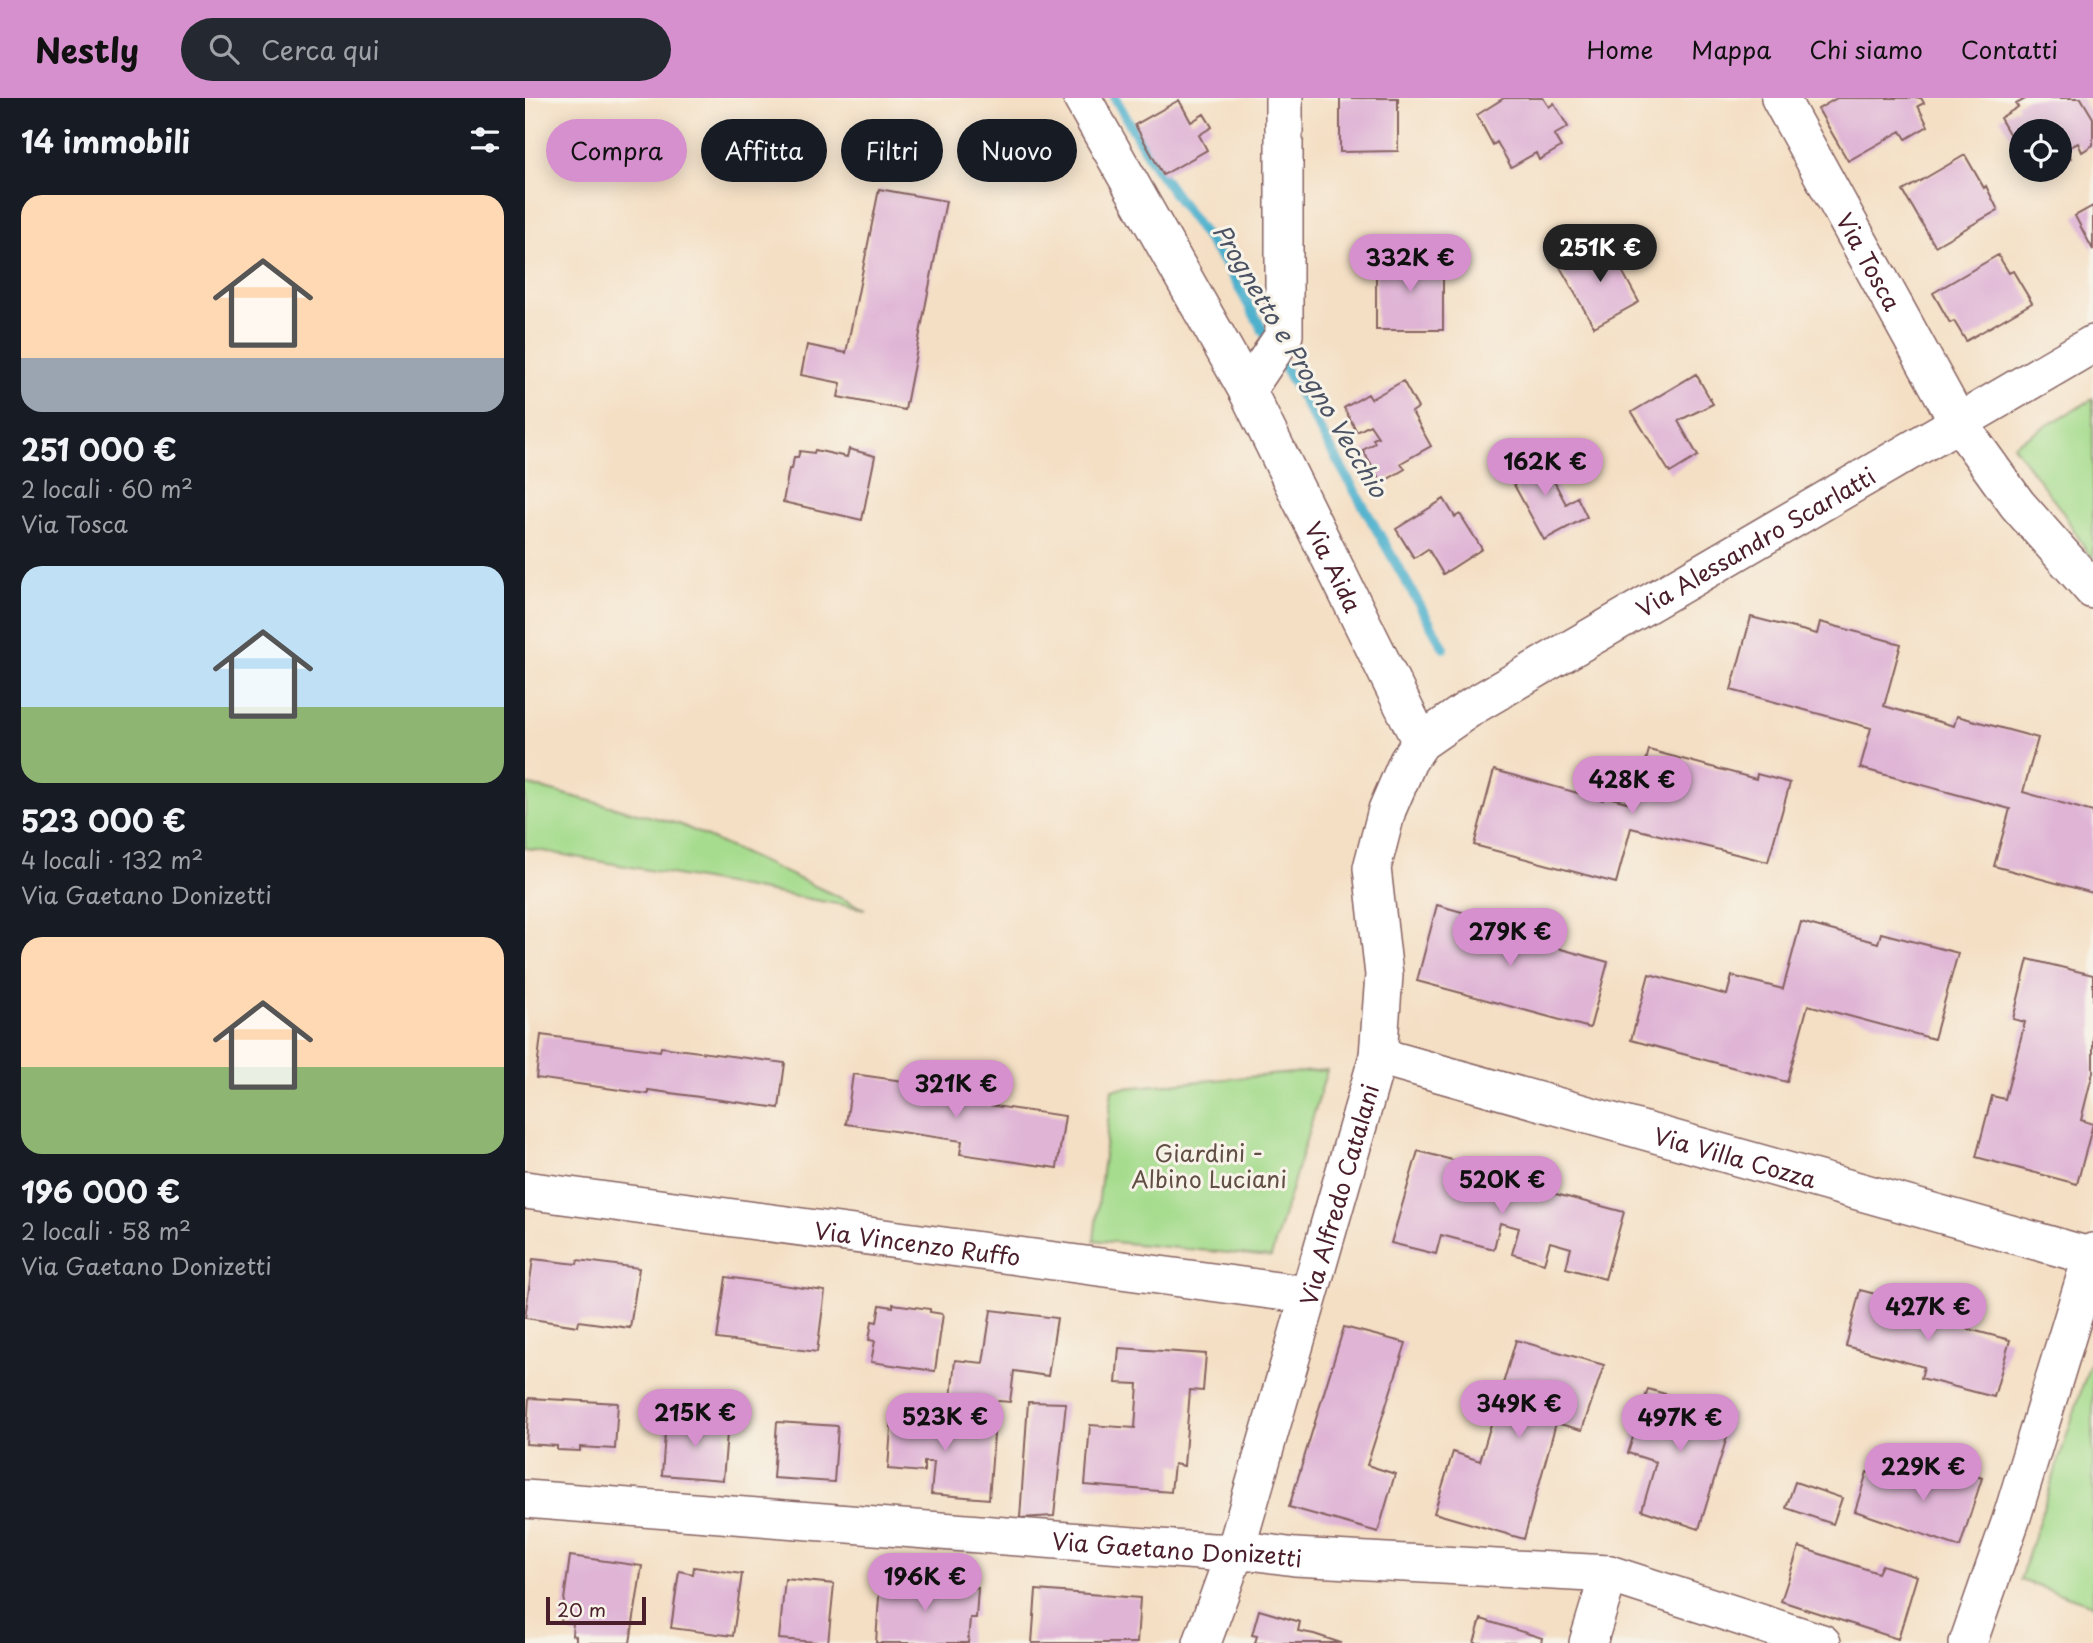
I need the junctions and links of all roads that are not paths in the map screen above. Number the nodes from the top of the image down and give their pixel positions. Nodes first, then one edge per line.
1 (1082, 98) edge
2 (1284, 98) edge
3 (1780, 98) edge
4 (2093, 344) edge
5 (1247, 390) junction
6 (1958, 422) junction
7 (2093, 590) edge
8 (1421, 742) junction
9 (1378, 1056) junction
10 (525, 1190) edge
11 (2092, 1255) edge
12 (1308, 1295) junction
13 (525, 1499) edge
14 (1235, 1552) junction
15 (1609, 1574) junction
16 (1202, 1643) edge
17 (1588, 1643) edge
18 (1822, 1643) edge
19 (1968, 1643) edge

1 - 5 street, Via Aida
2 - 5 street
3 - 6 street, Via Tosca
4 - 6 street, Via Alessandro Scarlatti
5 - 8 street, Via Aida
6 - 7 street, Via Tosca
6 - 8 street, Via Alessandro Scarlatti
8 - 9 street, Via Alfredo Catalani
9 - 11 street, Via Villa Cozza
9 - 12 street, Via Alfredo Catalani
10 - 12 street, Via Vincenzo Ruffo
11 - 19 street
12 - 14 street, Via Alfredo Catalani
13 - 14 street, Via Gaetano Donizetti
14 - 15 street, Via Gaetano Donizetti
14 - 16 street, Via Alfredo Catalani
15 - 17 street
15 - 18 street, Via Gaetano Donizetti

